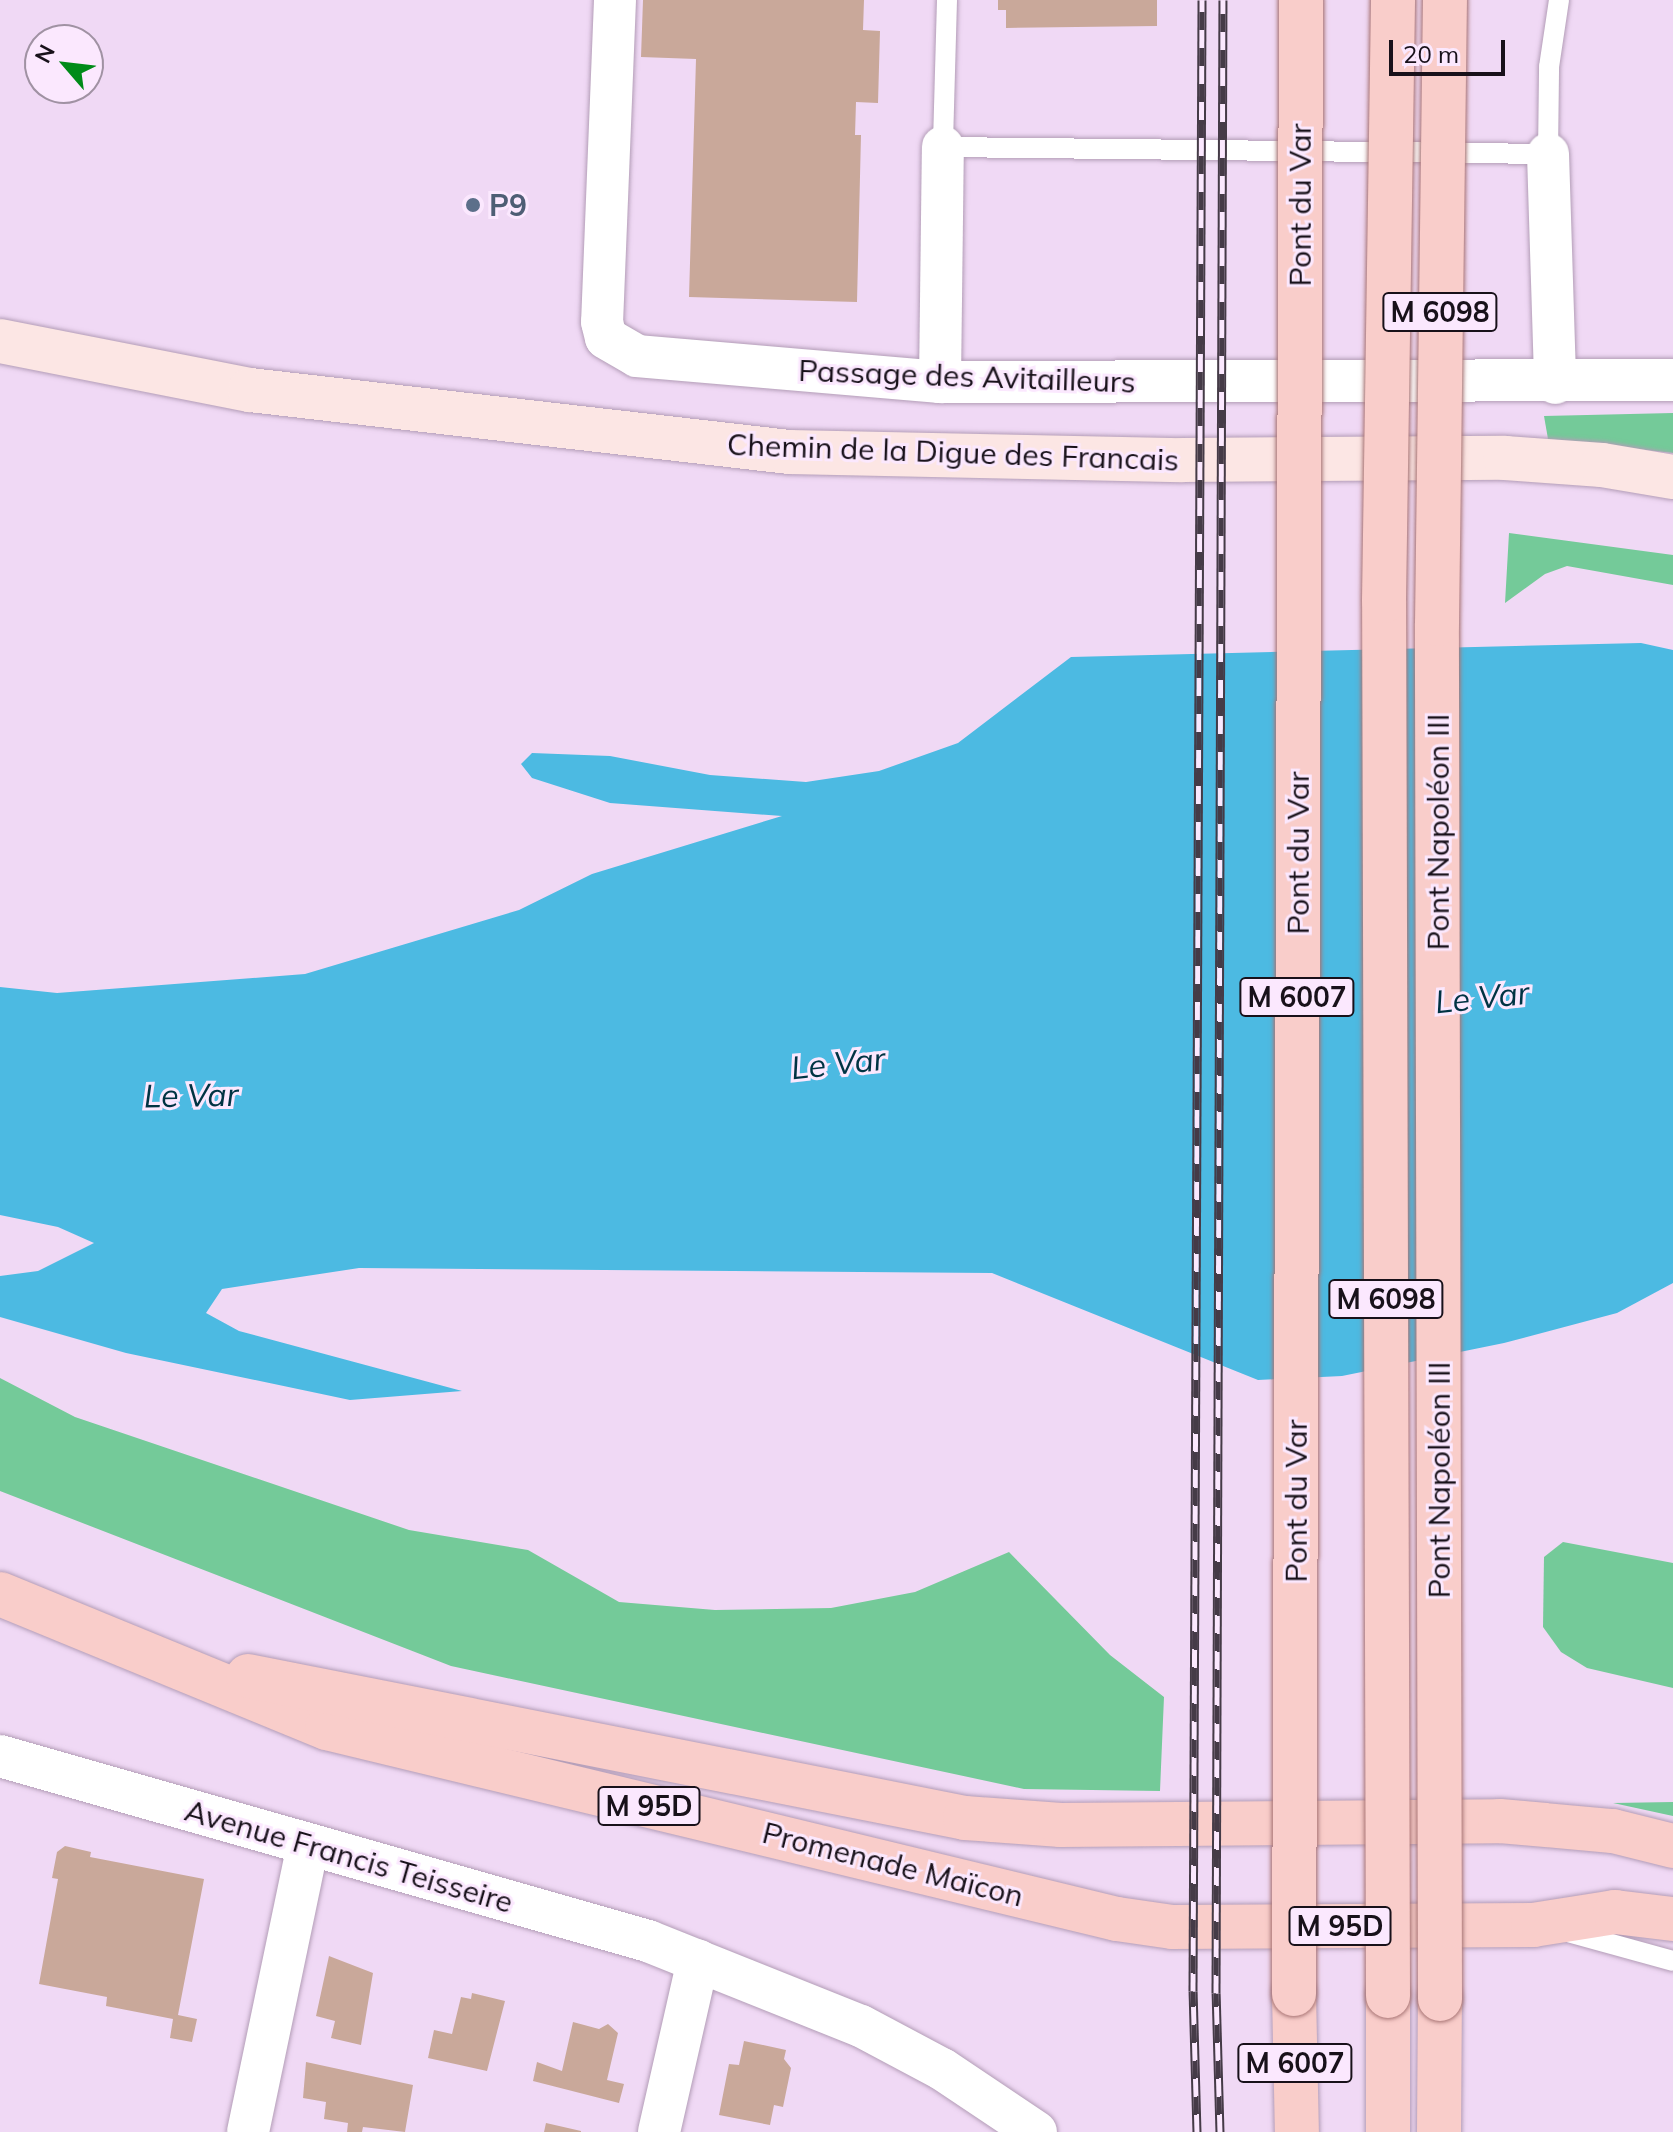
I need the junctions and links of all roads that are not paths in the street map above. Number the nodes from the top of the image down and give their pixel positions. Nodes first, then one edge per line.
1 (615, 0) edge
2 (947, 0) edge
3 (1301, 0) edge
4 (1393, 0) edge
5 (1445, 0) edge
6 (1559, 0) edge
7 (943, 147) junction
8 (1548, 154) junction
9 (0, 341) edge
10 (1673, 380) edge
11 (940, 382) junction
12 (1555, 383) junction
13 (1673, 477) edge
14 (0, 1594) edge
15 (134, 1653) junction
16 (0, 1756) edge
17 (308, 1845) junction
18 (1673, 1846) edge
19 (1673, 1919) edge
20 (1533, 1925) junction
21 (698, 1960) junction
22 (1673, 1961) edge
23 (1441, 2019) junction
24 (248, 2132) edge
25 (659, 2132) edge
26 (1036, 2132) edge
27 (1297, 2132) edge
28 (1388, 2132) edge
29 (1439, 2132) edge
30 (1463, 2132) edge

1 - 11 street, Passage des Avitailleurs
2 - 7 lane
3 - 27 main road, Pont du Var / M 6007, bridge
4 - 28 main road, Pont Napoléon III / M 6098, bridge
5 - 23 main road, Pont Napoléon III / M 6098, bridge
6 - 8 lane
7 - 8 lane
7 - 11 street
8 - 12 street
9 - 13 main road, Chemin de la Digue des Francais
10 - 12 street, Passage des Avitailleurs
11 - 12 street, Passage des Avitailleurs
14 - 15 main road, Promenade Maïcon / M 95D
15 - 18 main road, Promenade Maïcon / M 95D
15 - 20 main road, Promenade Maïcon / M 95D
16 - 17 street, Avenue Francis Teisseire
17 - 21 street, Avenue Francis Teisseire
17 - 24 street
19 - 20 main road, Promenade Maïcon / M 95D
20 - 22 lane
21 - 25 street
21 - 26 street, Avenue Francis Teisseire
23 - 29 main road, M 6098
23 - 30 main road

